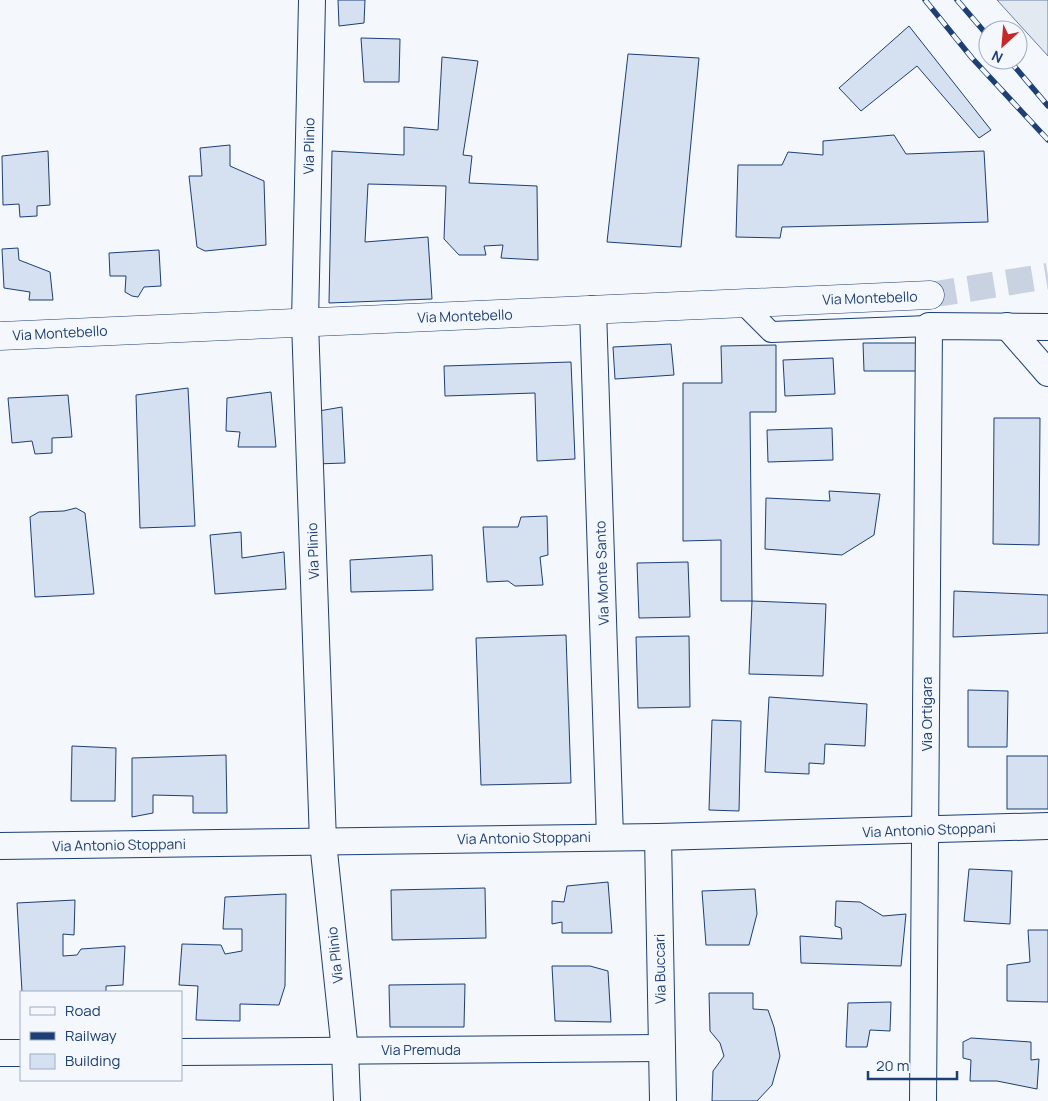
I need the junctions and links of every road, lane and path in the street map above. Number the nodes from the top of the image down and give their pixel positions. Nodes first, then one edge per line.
1 (312, 0) edge
2 (930, 295) tunnel mouth
3 (594, 309) junction
4 (749, 310) dead end
5 (305, 322) junction
6 (928, 326) junction
7 (1007, 326) junction
8 (1048, 327) edge
9 (0, 336) edge
10 (1048, 374) edge
11 (1048, 826) edge
12 (926, 830) junction
13 (610, 837) junction
14 (658, 837) junction
15 (323, 842) junction
16 (0, 846) edge
17 (662, 1048) junction
18 (346, 1051) junction
19 (182, 1052) edge
20 (20, 1053) edge
21 (0, 1054) edge
22 (347, 1101) edge
23 (663, 1101) edge
24 (923, 1101) edge

1 - 5 street, Via Plinio
2 - 3 street, Via Montebello
3 - 5 street, Via Montebello
3 - 13 street, Via Monte Santo
4 - 6 street
5 - 9 street, Via Montebello
5 - 15 street, Via Plinio
6 - 7 street
6 - 12 street, Via Ortigara
7 - 8 street
7 - 10 street
11 - 12 street, Via Antonio Stoppani
12 - 14 street, Via Antonio Stoppani
12 - 24 street, Via Ortigara
13 - 14 street, Via Antonio Stoppani
13 - 15 street, Via Antonio Stoppani
14 - 17 street, Via Buccari
15 - 16 street, Via Antonio Stoppani
15 - 18 street, Via Plinio
17 - 18 street, Via Premuda
17 - 23 street, Via Buccari
18 - 19 street, Via Premuda
18 - 22 street, Via Plinio
20 - 21 street

